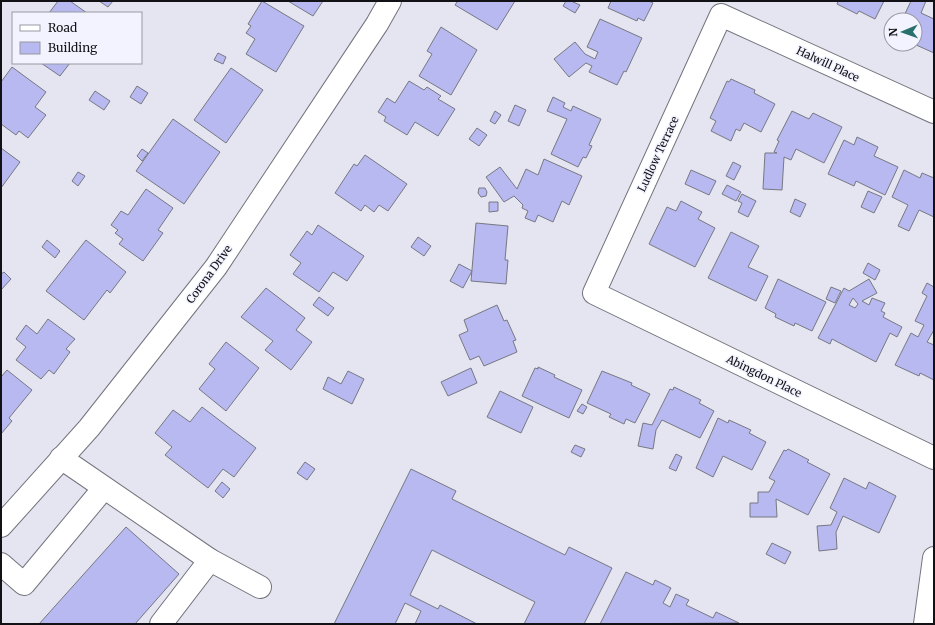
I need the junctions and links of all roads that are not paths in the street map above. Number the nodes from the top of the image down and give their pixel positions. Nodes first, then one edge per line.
1 (390, 1) edge
2 (721, 15) joint
3 (934, 112) edge
4 (594, 294) joint
5 (61, 458) junction
6 (934, 458) edge
7 (104, 488) junction
8 (1, 526) edge
9 (934, 558) edge
10 (210, 560) junction
11 (1, 564) edge
12 (260, 587) dead end
13 (161, 624) edge
14 (925, 624) edge

1 - 5 street, Corona Drive
2 - 3 street, Halwill Place
2 - 4 street, Ludlow Terrace
4 - 6 street, Abingdon Place
5 - 7 street
5 - 8 street, Corona Drive
7 - 10 street
7 - 11 street
9 - 14 street
10 - 12 street
10 - 13 street

